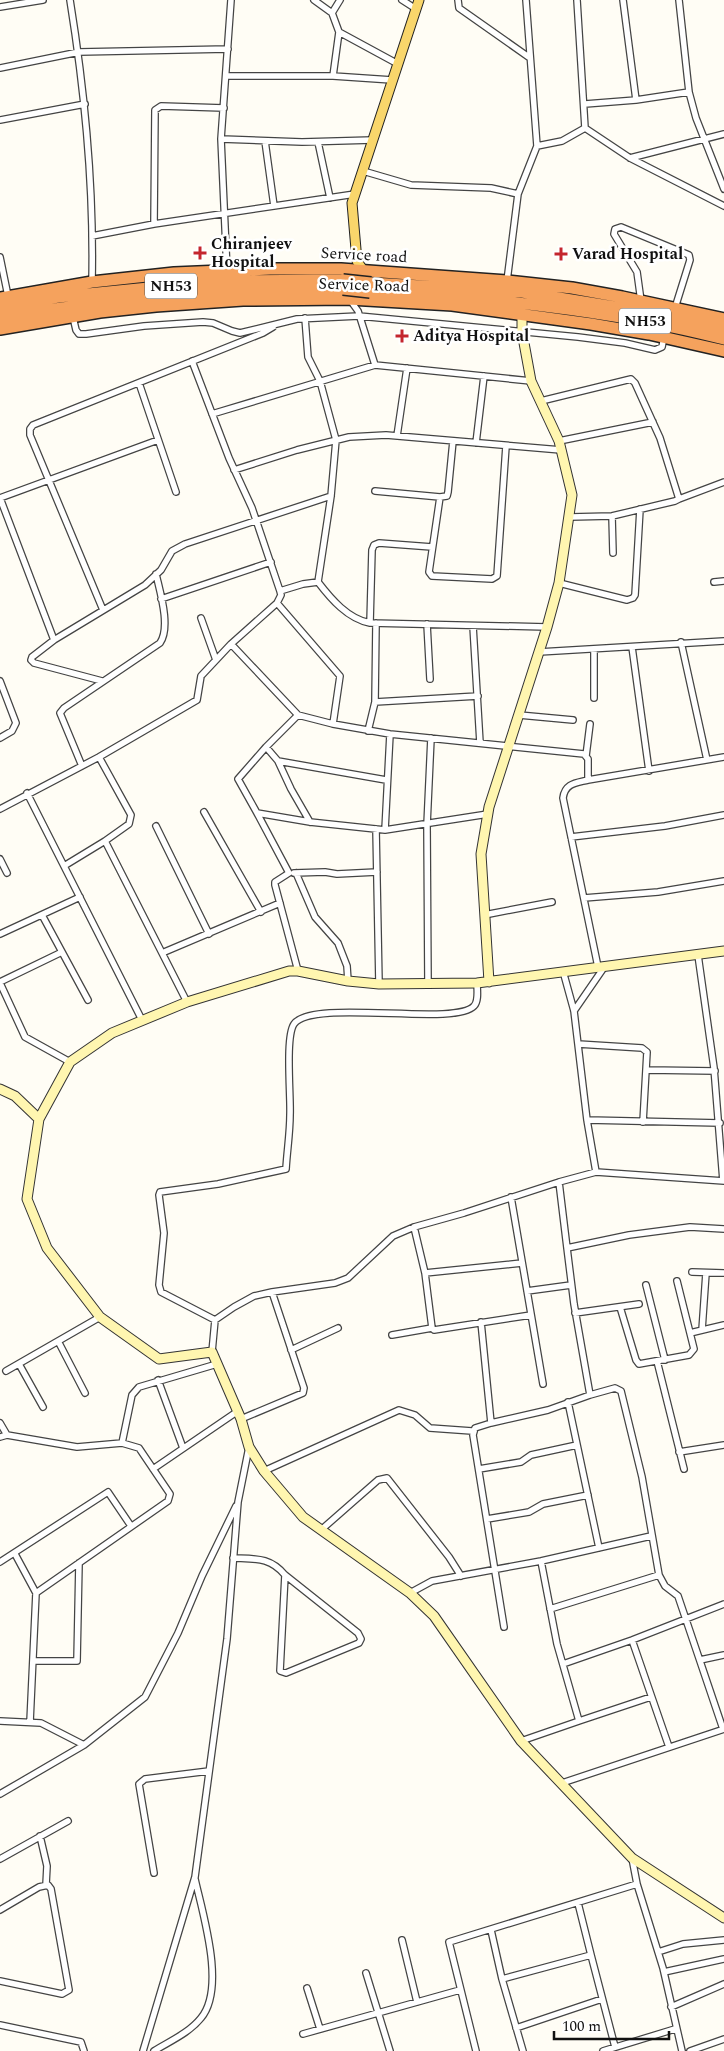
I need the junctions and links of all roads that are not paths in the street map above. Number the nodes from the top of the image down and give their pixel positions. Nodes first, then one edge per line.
1 (43, 0) edge
2 (70, 0) edge
3 (231, 0) edge
4 (314, 0) edge
5 (340, 0) edge
6 (402, 0) edge
7 (458, 0) edge
8 (526, 0) edge
9 (577, 0) edge
10 (623, 0) edge
11 (679, 0) edge
12 (417, 4) edge
13 (0, 7) edge
14 (332, 13) junction
15 (339, 32) junction
16 (228, 49) junction
17 (78, 52) junction
18 (530, 58) junction
19 (398, 64) junction
20 (0, 68) edge
21 (226, 76) junction
22 (333, 76) junction
23 (392, 80) junction
24 (690, 92) junction
25 (636, 100) junction
26 (85, 104) junction
27 (585, 104) junction
28 (224, 108) junction
29 (0, 120) edge
30 (585, 128) junction
31 (724, 134) edge
32 (221, 139) junction
33 (704, 139) junction
34 (373, 140) junction
35 (265, 141) junction
36 (318, 142) junction
37 (537, 146) junction
38 (630, 158) junction
39 (363, 171) junction
40 (724, 189) edge
41 (355, 194) junction
42 (518, 194) junction
43 (330, 198) junction
44 (274, 206) junction
45 (724, 206) edge
46 (225, 213) junction
47 (154, 224) junction
48 (92, 236) junction
49 (0, 257) edge
50 (357, 267) junction
51 (227, 271) junction
52 (507, 281) junction
53 (92, 282) junction
54 (370, 287) junction
55 (350, 295) junction
56 (4, 297) edge
57 (641, 301) junction
58 (0, 308) edge
59 (676, 308) junction
60 (522, 314) junction
61 (359, 316) junction
62 (73, 317) junction
63 (0, 318) edge
64 (305, 318) junction
65 (724, 319) edge
66 (277, 324) junction
67 (0, 329) edge
68 (724, 330) edge
69 (522, 332) junction
70 (664, 337) junction
71 (724, 339) edge
72 (724, 351) edge
73 (192, 361) junction
74 (375, 365) junction
75 (407, 368) junction
76 (484, 376) junction
77 (531, 381) junction
78 (320, 382) junction
79 (139, 383) junction
80 (541, 401) junction
81 (212, 414) junction
82 (653, 422) junction
83 (397, 436) junction
84 (158, 440) junction
85 (336, 440) junction
86 (453, 441) junction
87 (476, 443) junction
88 (506, 446) junction
89 (560, 446) junction
90 (234, 470) junction
91 (49, 480) junction
92 (724, 482) edge
93 (375, 491) dead end
94 (176, 492) dead end
95 (331, 496) junction
96 (440, 497) junction
97 (0, 498) edge
98 (679, 498) junction
99 (640, 509) junction
100 (612, 516) junction
101 (570, 517) junction
102 (256, 520) junction
103 (432, 547) junction
104 (613, 553) dead end
105 (271, 562) junction
106 (156, 574) junction
107 (724, 581) edge
108 (318, 582) junction
109 (714, 582) dead end
110 (559, 583) junction
111 (280, 590) junction
112 (161, 599) junction
113 (278, 603) junction
114 (103, 610) junction
115 (201, 618) dead end
116 (373, 623) junction
117 (427, 624) junction
118 (473, 626) junction
119 (547, 627) junction
120 (54, 640) junction
121 (724, 641) edge
122 (681, 642) junction
123 (231, 644) junction
124 (632, 647) junction
125 (594, 649) junction
126 (539, 652) junction
127 (216, 660) junction
128 (430, 679) dead end
129 (0, 681) edge
130 (102, 681) junction
131 (478, 696) junction
132 (594, 698) dead end
133 (374, 702) junction
134 (298, 715) junction
135 (519, 715) junction
136 (573, 720) dead end
137 (333, 724) junction
138 (590, 724) dead end
139 (368, 731) junction
140 (390, 734) junction
141 (0, 738) edge
142 (431, 738) junction
143 (480, 743) junction
144 (509, 746) junction
145 (266, 747) junction
146 (586, 756) junction
147 (99, 757) junction
148 (724, 757) edge
149 (707, 760) junction
150 (278, 761) junction
151 (82, 766) junction
152 (649, 771) junction
153 (386, 780) junction
154 (588, 780) junction
155 (27, 793) junction
156 (0, 809) edge
157 (204, 812) dead end
158 (257, 813) junction
159 (488, 814) junction
160 (724, 815) edge
161 (310, 822) junction
162 (427, 825) junction
163 (156, 826) dead end
164 (376, 829) junction
165 (385, 830) junction
166 (571, 837) junction
167 (105, 842) junction
168 (0, 859) edge
169 (64, 866) junction
170 (377, 872) junction
171 (7, 873) dead end
172 (289, 873) junction
173 (296, 873) junction
174 (724, 881) edge
175 (80, 898) junction
176 (584, 898) junction
177 (552, 902) dead end
178 (280, 904) junction
179 (261, 912) junction
180 (42, 915) junction
181 (484, 915) junction
182 (0, 934) edge
183 (209, 934) junction
184 (724, 951) edge
185 (62, 952) junction
186 (162, 953) junction
187 (698, 955) junction
188 (601, 967) junction
189 (298, 971) junction
190 (563, 971) junction
191 (348, 981) junction
192 (489, 982) junction
193 (0, 983) edge
194 (477, 983) junction
195 (379, 984) junction
196 (428, 985) junction
197 (88, 1000) dead end
198 (187, 1002) junction
199 (574, 1011) junction
200 (142, 1020) junction
201 (578, 1044) junction
202 (70, 1062) junction
203 (646, 1070) junction
204 (715, 1072) junction
205 (0, 1090) edge
206 (39, 1119) junction
207 (587, 1120) junction
208 (643, 1122) junction
209 (720, 1124) junction
210 (596, 1172) junction
211 (724, 1181) edge
212 (559, 1182) junction
213 (511, 1197) junction
214 (414, 1227) junction
215 (724, 1229) edge
216 (567, 1248) junction
217 (522, 1263) junction
218 (692, 1272) dead end
219 (425, 1273) junction
220 (706, 1273) junction
221 (724, 1273) edge
222 (677, 1281) dead end
223 (572, 1285) junction
224 (646, 1285) dead end
225 (527, 1290) junction
226 (272, 1292) junction
227 (639, 1304) dead end
228 (620, 1307) junction
229 (575, 1314) junction
230 (531, 1315) junction
231 (100, 1318) junction
232 (215, 1320) junction
233 (481, 1322) junction
234 (724, 1325) edge
235 (338, 1328) dead end
236 (432, 1328) junction
237 (702, 1330) junction
238 (690, 1333) junction
239 (392, 1335) dead end
240 (58, 1341) junction
241 (291, 1350) junction
242 (212, 1352) junction
243 (665, 1360) junction
244 (657, 1361) junction
245 (19, 1364) junction
246 (217, 1364) junction
247 (6, 1371) dead end
248 (158, 1380) junction
249 (543, 1384) dead end
250 (85, 1394) dead end
251 (590, 1395) junction
252 (568, 1402) junction
253 (43, 1407) dead end
254 (240, 1415) junction
255 (0, 1423) edge
256 (491, 1423) junction
257 (472, 1431) junction
258 (7, 1435) junction
259 (0, 1437) edge
260 (122, 1442) junction
261 (577, 1445) junction
262 (724, 1445) edge
263 (249, 1447) junction
264 (183, 1448) junction
265 (679, 1452) junction
266 (153, 1469) junction
267 (479, 1469) junction
268 (684, 1469) dead end
269 (264, 1471) junction
270 (588, 1495) junction
271 (238, 1502) junction
272 (487, 1518) junction
273 (132, 1526) junction
274 (321, 1530) junction
275 (651, 1536) junction
276 (599, 1548) junction
277 (15, 1554) junction
278 (233, 1558) junction
279 (541, 1561) junction
280 (0, 1562) edge
281 (79, 1563) junction
282 (495, 1570) junction
283 (285, 1575) junction
284 (659, 1575) junction
285 (461, 1576) junction
286 (410, 1592) junction
287 (36, 1593) junction
288 (724, 1604) edge
289 (550, 1609) junction
290 (686, 1620) junction
291 (504, 1627) dead end
292 (632, 1640) junction
293 (724, 1655) edge
294 (700, 1660) junction
295 (32, 1661) junction
296 (562, 1664) junction
297 (651, 1697) junction
298 (0, 1720) edge
299 (579, 1721) junction
300 (30, 1722) junction
301 (723, 1729) edge
302 (522, 1741) junction
303 (84, 1745) junction
304 (669, 1748) junction
305 (209, 1771) junction
306 (562, 1783) junction
307 (0, 1794) edge
308 (68, 1820) dead end
309 (40, 1836) junction
310 (632, 1858) junction
311 (0, 1859) edge
312 (154, 1873) dead end
313 (195, 1877) junction
314 (637, 1884) junction
315 (46, 1885) junction
316 (578, 1903) junction
317 (0, 1910) edge
318 (724, 1918) edge
319 (491, 1930) junction
320 (402, 1940) dead end
321 (724, 1940) edge
322 (658, 1952) junction
323 (591, 1955) junction
324 (724, 1959) edge
325 (664, 1972) junction
326 (366, 1973) dead end
327 (502, 1979) junction
328 (0, 1981) edge
329 (724, 1984) edge
330 (307, 1988) dead end
331 (460, 1990) junction
332 (602, 1999) junction
333 (417, 2002) junction
334 (671, 2007) junction
335 (378, 2013) junction
336 (0, 2025) edge
337 (516, 2028) junction
338 (320, 2029) junction
339 (676, 2029) junction
340 (303, 2034) dead end
341 (724, 2038) edge
342 (615, 2047) junction
343 (84, 2051) edge
344 (143, 2051) edge
345 (154, 2051) edge
346 (390, 2051) edge
347 (476, 2051) edge
348 (523, 2051) edge
349 (603, 2051) edge
350 (682, 2051) edge
351 (690, 2051) edge

1 - 13 street
2 - 17 street
3 - 16 street
4 - 14 street
5 - 14 street
6 - 12 street
7 - 18 street
8 - 18 street
9 - 27 street
10 - 25 street
11 - 24 street
12 - 19 main road
14 - 15 street
15 - 19 street
15 - 22 street
16 - 17 street
16 - 21 street
17 - 20 street
17 - 26 street
18 - 37 street
19 - 23 main road
21 - 22 street
21 - 28 street
22 - 23 street
23 - 34 main road
24 - 25 street
24 - 33 street
25 - 27 street
26 - 29 street
26 - 48 street
27 - 30 street
28 - 32 street
28 - 47 street
30 - 37 street
30 - 38 street
31 - 33 street
32 - 35 street
32 - 46 street
33 - 38 street
33 - 40 street
34 - 36 street
34 - 39 main road
35 - 36 street
35 - 44 street
36 - 43 street
37 - 42 street
38 - 45 street
39 - 41 main road
39 - 42 street
41 - 43 street
41 - 50 main road
42 - 52 street
43 - 44 street
44 - 46 street
46 - 47 street
46 - 51 street
47 - 48 street
48 - 53 street
49 - 56 street
50 - 51 highway, Service road
50 - 52 highway, Service road
50 - 55 main road
51 - 53 highway, Service road
52 - 57 highway, Service road
53 - 56 highway, Service road
54 - 55 highway, NH53, bridge
54 - 68 highway, NH53
54 - 71 highway, NH53
55 - 58 highway, NH53
55 - 60 highway, Service Road
55 - 61 street
55 - 62 highway, Service Road
55 - 63 highway, NH53
57 - 59 highway, Service road
57 - 59 street
59 - 65 highway, Service road
60 - 69 street
60 - 70 highway, Service Road
61 - 64 street
61 - 69 street
61 - 74 street
62 - 66 street
62 - 67 highway, Service Road
64 - 66 street
64 - 78 street
66 - 73 street
69 - 70 street
69 - 77 street
70 - 72 highway, Service Road
73 - 79 street
73 - 81 street
74 - 75 street
74 - 78 street
75 - 76 street
75 - 83 street
76 - 77 street
76 - 87 street
77 - 80 street
78 - 81 street
78 - 85 street
79 - 84 street
79 - 91 street
80 - 82 street
80 - 89 street
81 - 90 street
82 - 89 street
82 - 98 street
83 - 85 street
83 - 86 street
84 - 91 street
84 - 94 street
85 - 90 street
85 - 95 street
86 - 87 street
86 - 96 street
87 - 88 street
88 - 89 street
88 - 103 street
89 - 101 street
90 - 102 street
91 - 97 street
91 - 114 street
92 - 98 street
93 - 96 street
95 - 102 street
95 - 108 street
96 - 103 street
97 - 120 street
98 - 99 street
99 - 100 street
99 - 110 street
100 - 101 street
100 - 104 street
101 - 110 street
102 - 105 street
102 - 106 street
103 - 116 street
105 - 111 street
105 - 112 street
106 - 112 street
106 - 114 street
107 - 109 street
108 - 111 street
108 - 116 street
110 - 119 street
111 - 113 street
112 - 130 street
113 - 123 street
113 - 137 street
114 - 120 street
115 - 127 street
116 - 117 street
116 - 133 street
117 - 118 street
117 - 128 street
118 - 119 street
118 - 131 street
119 - 126 street
120 - 130 street
121 - 122 street
122 - 124 street
122 - 149 street
123 - 127 street
123 - 134 street
124 - 125 street
124 - 152 street
125 - 126 street
125 - 132 street
126 - 135 street
127 - 147 street
129 - 141 street
130 - 151 street
131 - 133 street
131 - 143 street
133 - 139 street
134 - 137 street
134 - 145 street
135 - 136 street
135 - 144 street
137 - 139 street
138 - 146 street
139 - 140 street
140 - 142 street
140 - 153 street
142 - 143 street
142 - 162 street
143 - 144 street
144 - 146 street
144 - 159 street
145 - 150 street
145 - 158 street
146 - 154 street
147 - 151 street
147 - 167 street
148 - 149 street
149 - 152 street
150 - 153 street
150 - 161 street
151 - 155 street
152 - 154 street
153 - 165 street
154 - 166 street
155 - 156 street
155 - 169 street
157 - 179 street
158 - 161 street
158 - 172 street
159 - 162 street
159 - 181 street
160 - 166 street
161 - 164 street
162 - 165 street
162 - 196 street
163 - 183 street
164 - 165 street
164 - 170 street
166 - 176 street
167 - 169 street
167 - 186 street
168 - 171 street
169 - 175 street
170 - 173 street
170 - 195 street
172 - 173 street
172 - 178 street
173 - 191 street
174 - 176 street
175 - 180 street
175 - 200 street
176 - 188 street
177 - 181 street
178 - 179 street
178 - 189 street
179 - 183 street
180 - 182 street
180 - 185 street
181 - 192 street
183 - 186 street
184 - 187 street
185 - 193 street
185 - 197 street
186 - 198 street
187 - 188 street
187 - 204 street
188 - 190 street
188 - 199 street
189 - 191 street
189 - 198 street
190 - 192 street
190 - 199 street
191 - 195 street
192 - 194 street
193 - 202 street
194 - 196 street
194 - 232 street
195 - 196 street
198 - 200 street
199 - 201 street
200 - 202 street
201 - 203 street
201 - 207 street
202 - 206 street
203 - 204 street
203 - 208 street
204 - 209 street
205 - 206 street
206 - 231 street
207 - 208 street
207 - 210 street
208 - 209 street
209 - 211 street
210 - 211 street
210 - 212 street
212 - 213 street
212 - 216 street
213 - 214 street
213 - 217 street
214 - 219 street
214 - 226 street
215 - 216 street
216 - 223 street
217 - 219 street
217 - 225 street
218 - 220 street
219 - 236 street
220 - 221 street
220 - 237 street
222 - 238 street
223 - 225 street
223 - 229 street
224 - 243 street
225 - 230 street
226 - 232 street
226 - 241 street
227 - 228 street
228 - 229 street
228 - 244 street
229 - 251 street
230 - 233 street
230 - 249 street
231 - 240 street
231 - 242 street
232 - 242 street
233 - 236 street
233 - 256 street
234 - 237 street
235 - 241 street
236 - 239 street
237 - 238 street
238 - 243 street
240 - 245 street
240 - 250 street
241 - 254 street
242 - 246 street
243 - 244 street
244 - 265 street
245 - 247 street
245 - 253 street
246 - 248 street
246 - 254 street
248 - 260 street
248 - 264 street
251 - 252 street
251 - 275 street
252 - 256 street
252 - 261 street
254 - 263 street
254 - 264 street
255 - 258 street
256 - 257 street
257 - 267 street
257 - 269 street
258 - 259 street
258 - 260 street
260 - 266 street
261 - 267 street
261 - 270 street
262 - 265 street
263 - 269 street
263 - 271 street
264 - 266 street
265 - 268 street
266 - 273 street
267 - 272 street
269 - 274 street
270 - 272 street
270 - 276 street
271 - 278 street
271 - 303 street
272 - 282 street
273 - 277 street
273 - 281 street
274 - 285 street
274 - 286 street
275 - 276 street
275 - 284 street
276 - 279 street
277 - 280 street
277 - 287 street
278 - 283 street
278 - 305 street
279 - 282 street
279 - 289 street
281 - 287 street
281 - 295 street
282 - 285 street
282 - 291 street
283 - 283 street
284 - 289 street
284 - 290 street
285 - 286 street
286 - 302 street
287 - 295 street
288 - 290 street
289 - 296 street
290 - 292 street
290 - 294 street
292 - 296 street
292 - 297 street
293 - 294 street
294 - 301 street
295 - 300 street
296 - 299 street
297 - 299 street
297 - 304 street
298 - 300 street
299 - 302 street
300 - 303 street
301 - 304 street
302 - 306 street
303 - 307 street
304 - 306 street
305 - 312 street
305 - 313 street
306 - 310 street
308 - 309 street
309 - 311 street
309 - 315 street
310 - 314 street
310 - 318 street
313 - 344 street
313 - 345 street
314 - 316 street
314 - 322 street
315 - 317 street
315 - 328 street
316 - 319 street
316 - 323 street
319 - 327 street
319 - 331 street
320 - 333 street
321 - 322 street
322 - 325 street
323 - 327 street
323 - 332 street
324 - 325 street
325 - 334 street
326 - 335 street
327 - 337 street
329 - 334 street
330 - 338 street
331 - 333 street
331 - 347 street
332 - 337 street
332 - 342 street
333 - 335 street
334 - 339 street
335 - 338 street
335 - 346 street
336 - 343 street
337 - 348 street
338 - 340 street
339 - 342 street
339 - 350 street
341 - 351 street
342 - 349 street

